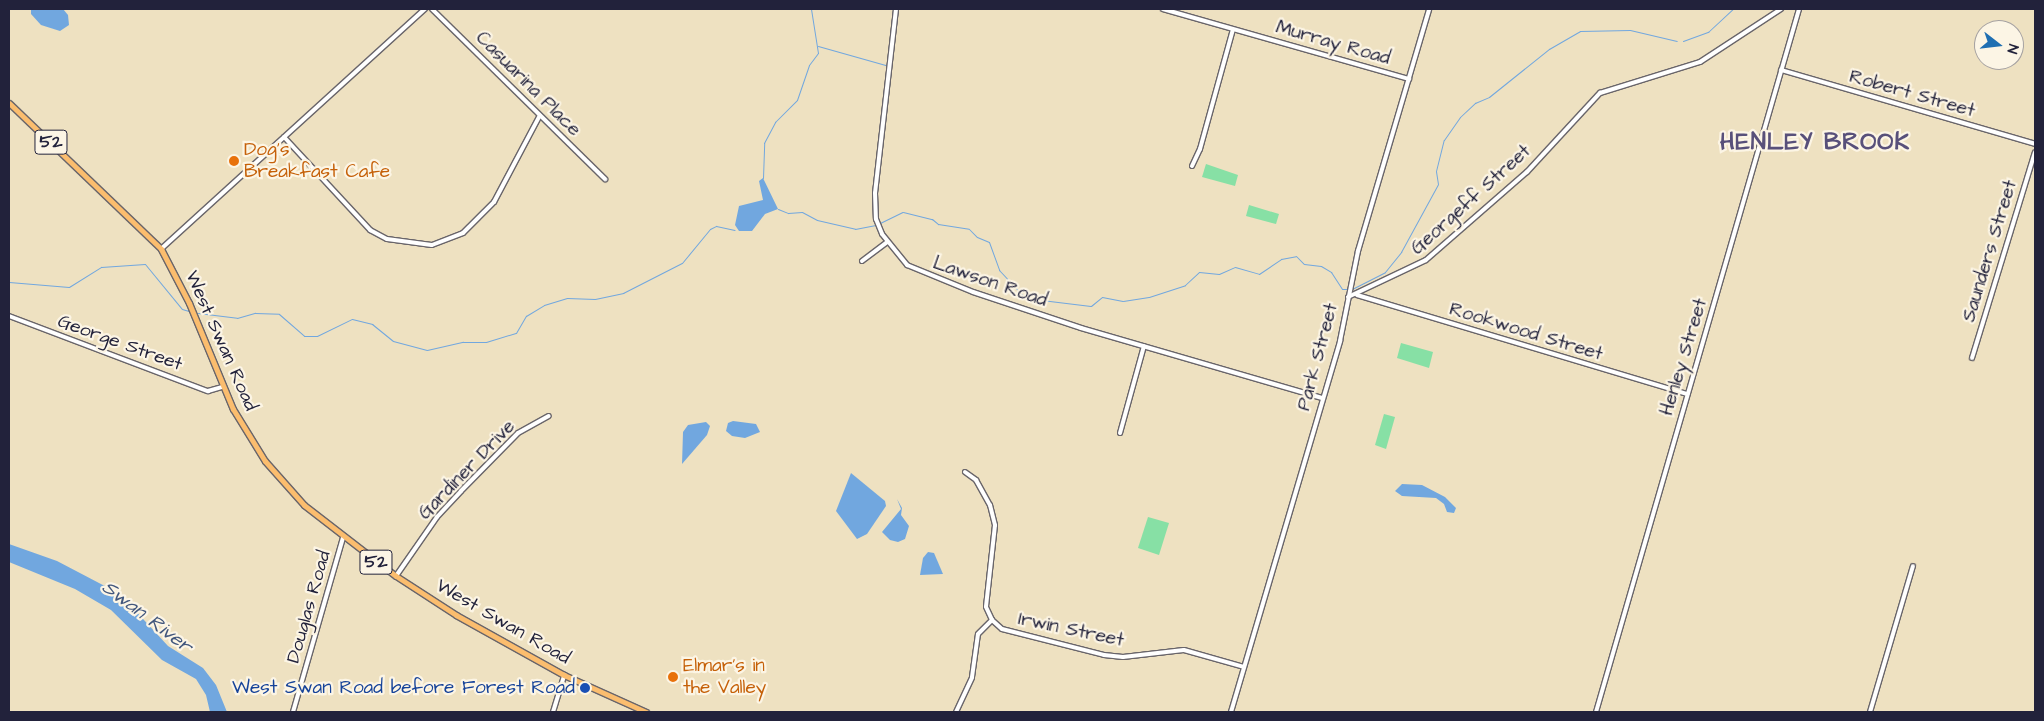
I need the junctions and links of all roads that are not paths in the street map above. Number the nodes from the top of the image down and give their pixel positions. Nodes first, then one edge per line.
1 (425, 9) edge
2 (432, 9) edge
3 (896, 9) edge
4 (1163, 9) edge
5 (1429, 9) edge
6 (1781, 9) edge
7 (1799, 9) edge
8 (1233, 29) junction
9 (1781, 70) junction
10 (1409, 79) junction
11 (9, 104) edge
12 (540, 115) junction
13 (284, 137) junction
14 (2035, 144) edge
15 (2035, 152) edge
16 (1192, 166) dead end
17 (604, 179) dead end
18 (887, 242) junction
19 (161, 249) junction
20 (862, 261) dead end
21 (1357, 295) junction
22 (1348, 297) junction
23 (9, 316) edge
24 (1144, 346) junction
25 (1972, 358) dead end
26 (222, 387) junction
27 (1687, 394) junction
28 (1322, 398) junction
29 (549, 416) dead end
30 (1120, 433) dead end
31 (965, 472) dead end
32 (343, 538) junction
33 (1913, 566) dead end
34 (396, 576) junction
35 (992, 620) junction
36 (1244, 667) junction
37 (564, 675) junction
38 (293, 712) edge
39 (553, 712) edge
40 (646, 712) edge
41 (956, 712) edge
42 (1231, 712) edge
43 (1596, 712) edge
44 (1870, 712) edge

1 - 13 street
2 - 12 street, Casuarina Place
3 - 18 street, Lawson Road
4 - 8 street, Murray Road
5 - 10 street, Park Street
6 - 21 street, Georgeff Street
7 - 9 street, Henley Street
8 - 10 street, Murray Road
8 - 16 street
9 - 14 street, Robert Street
9 - 27 street, Henley Street
10 - 22 street, Park Street
11 - 19 main road, West Swan Road / 52
12 - 13 street
12 - 17 street, Casuarina Place
13 - 19 street
15 - 25 street, Saunders Street
18 - 20 street
18 - 24 street, Lawson Road
19 - 26 main road, West Swan Road / 52
21 - 22 street, Georgeff Street
21 - 27 street, Rookwood Street
22 - 28 street, Park Street
23 - 26 street, George Street
24 - 28 street, Lawson Road
24 - 30 street
26 - 32 main road, West Swan Road / 52
27 - 43 street, Henley Street
28 - 36 street, Park Street
29 - 34 street, Gardiner Drive
31 - 35 street, Irwin Street
32 - 34 main road, West Swan Road / 52
32 - 38 street, Douglas Road
33 - 44 street
34 - 37 main road, West Swan Road / 52
35 - 36 street, Irwin Street
35 - 41 street
36 - 42 street, Park Street
37 - 39 street
37 - 40 main road, West Swan Road / 52

